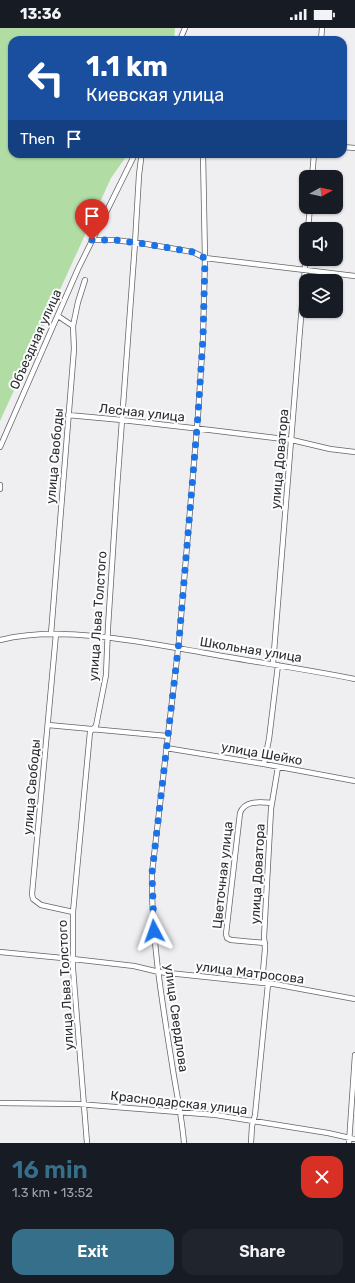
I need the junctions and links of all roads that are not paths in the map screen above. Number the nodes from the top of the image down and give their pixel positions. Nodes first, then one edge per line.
1 (132, 158) edge
2 (141, 158) dead end
3 (203, 158) edge
4 (314, 158) edge
5 (313, 170) edge
6 (92, 240) junction
7 (135, 243) junction
8 (205, 258) junction
9 (305, 266) edge
10 (305, 270) junction
11 (355, 276) edge
12 (85, 280) dead end
13 (58, 316) junction
14 (73, 326) junction
15 (68, 415) junction
16 (122, 420) junction
17 (197, 429) junction
18 (292, 440) junction
19 (0, 447) edge
20 (355, 452) edge
21 (0, 485) edge
22 (0, 489) edge
23 (54, 634) junction
24 (107, 638) junction
25 (0, 640) edge
26 (178, 648) junction
27 (276, 664) junction
28 (355, 679) edge
29 (48, 725) junction
30 (92, 730) junction
31 (168, 736) junction
32 (166, 748) junction
33 (264, 764) junction
34 (278, 767) junction
35 (355, 782) edge
36 (272, 803) junction
37 (73, 912) junction
38 (265, 943) junction
39 (0, 952) edge
40 (73, 959) junction
41 (159, 972) junction
42 (262, 983) junction
43 (268, 984) junction
44 (355, 1000) edge
45 (355, 1056) edge
46 (0, 1103) edge
47 (83, 1104) junction
48 (180, 1111) junction
49 (254, 1120) junction
50 (350, 1137) junction
51 (355, 1138) edge
52 (87, 1143) edge
53 (184, 1143) edge
54 (251, 1143) edge
55 (349, 1143) edge

1 - 6 street, Объездная улица
2 - 7 street, улица Льва Толстого
3 - 8 street, улица Свердлова
4 - 5 street
6 - 7 street
6 - 13 street, Объездная улица
7 - 8 street
7 - 16 street, улица Льва Толстого
8 - 10 street
8 - 17 street, улица Свердлова
9 - 10 street, улица Доватора
10 - 11 street
10 - 18 street, улица Доватора
12 - 14 street, улица Свободы
13 - 14 street
13 - 19 street, Объездная улица
14 - 15 street, улица Свободы
15 - 16 street, Лесная улица
15 - 23 street, улица Свободы
16 - 17 street, Лесная улица
16 - 24 street, улица Льва Толстого
17 - 18 street, Лесная улица
17 - 26 street, улица Свердлова
18 - 20 street, Лесная улица
18 - 27 street, улица Доватора
21 - 22 street
23 - 24 street, Школьная улица
23 - 25 street, Школьная улица
23 - 29 street, улица Свободы
24 - 26 street, Школьная улица
24 - 30 street, улица Льва Толстого
26 - 27 street, Школьная улица
26 - 31 street, улица Свердлова
27 - 28 street, Школьная улица
27 - 33 street, улица Доватора
29 - 30 street
29 - 37 street, улица Свободы
30 - 31 street
30 - 37 street, улица Льва Толстого
31 - 32 street, улица Свердлова
32 - 33 street, улица Шейко
32 - 41 street, улица Свердлова
33 - 34 street, улица Шейко
34 - 35 street, улица Шейко
34 - 36 street, улица Доватора
36 - 38 street, улица Доватора
36 - 38 street, Цветочная улица
37 - 40 street, улица Льва Толстого
38 - 42 street, улица Доватора
39 - 40 street, улица Матросова
40 - 41 street, улица Матросова
40 - 47 street, улица Льва Толстого
41 - 42 street, улица Матросова
41 - 48 street, улица Свердлова
42 - 43 street, улица Матросова
43 - 44 street, улица Матросова
43 - 49 street
45 - 50 street
46 - 47 street, Краснодарская улица
47 - 48 street, Краснодарская улица
47 - 52 street, улица Льва Толстого
48 - 49 street, Краснодарская улица
48 - 53 street, улица Свердлова
49 - 50 street, Краснодарская улица
49 - 54 street
50 - 51 street, Краснодарская улица
50 - 55 street

